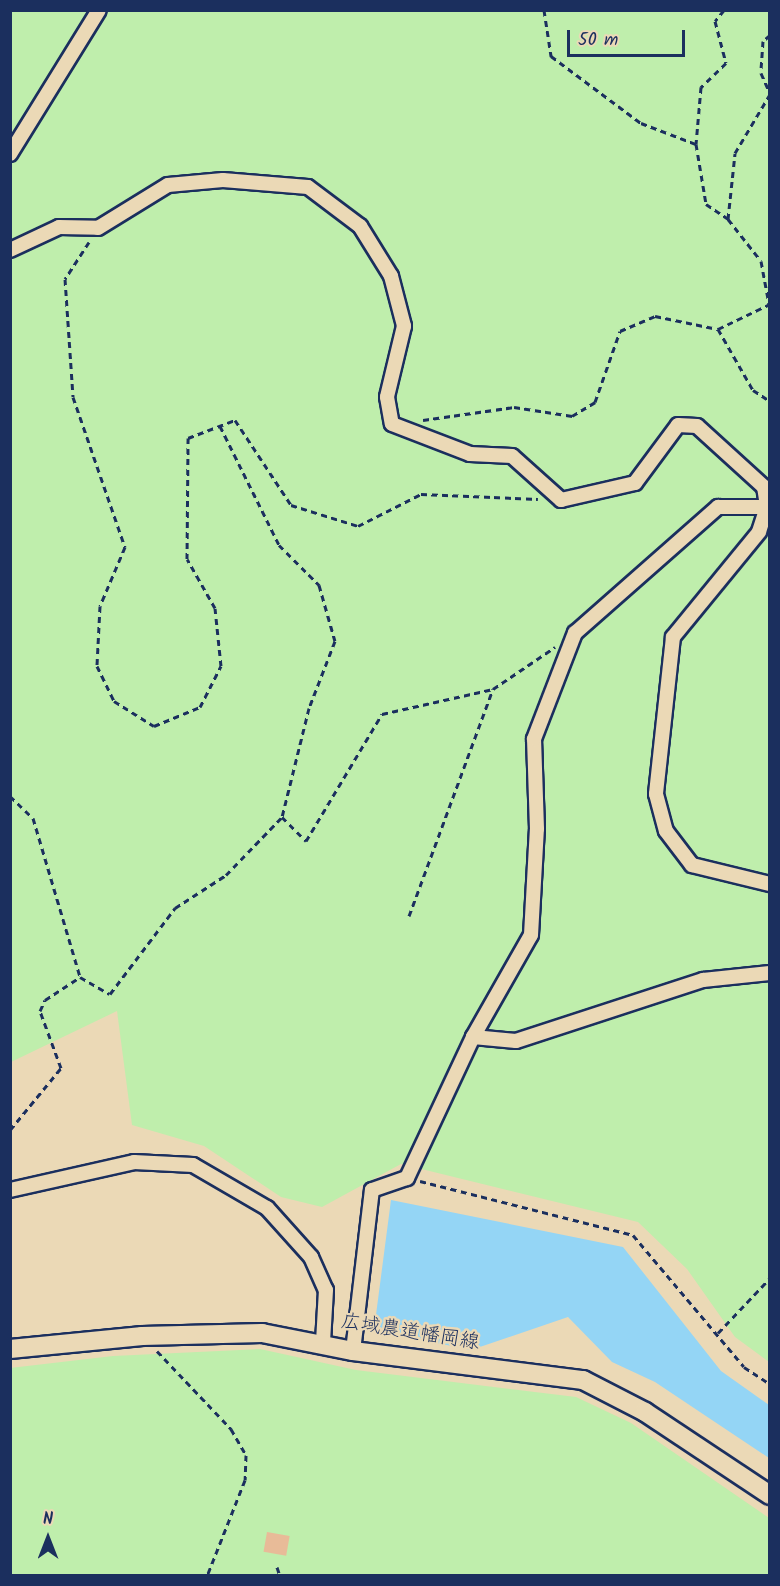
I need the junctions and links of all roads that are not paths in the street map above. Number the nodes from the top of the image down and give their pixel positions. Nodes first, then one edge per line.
1 (99, 10) edge
2 (10, 154) edge
3 (10, 250) edge
4 (768, 507) edge
5 (770, 884) edge
6 (770, 973) edge
7 (473, 1037) junction
8 (10, 1190) edge
9 (323, 1341) junction
10 (10, 1348) edge
11 (353, 1351) junction
12 (770, 1495) edge

1 - 2 street
3 - 4 street
4 - 5 street
4 - 7 street
6 - 7 street
7 - 11 street
8 - 9 street
9 - 10 street, 広域農道幡岡線
9 - 11 street, 広域農道幡岡線
11 - 12 street, 広域農道幡岡線

